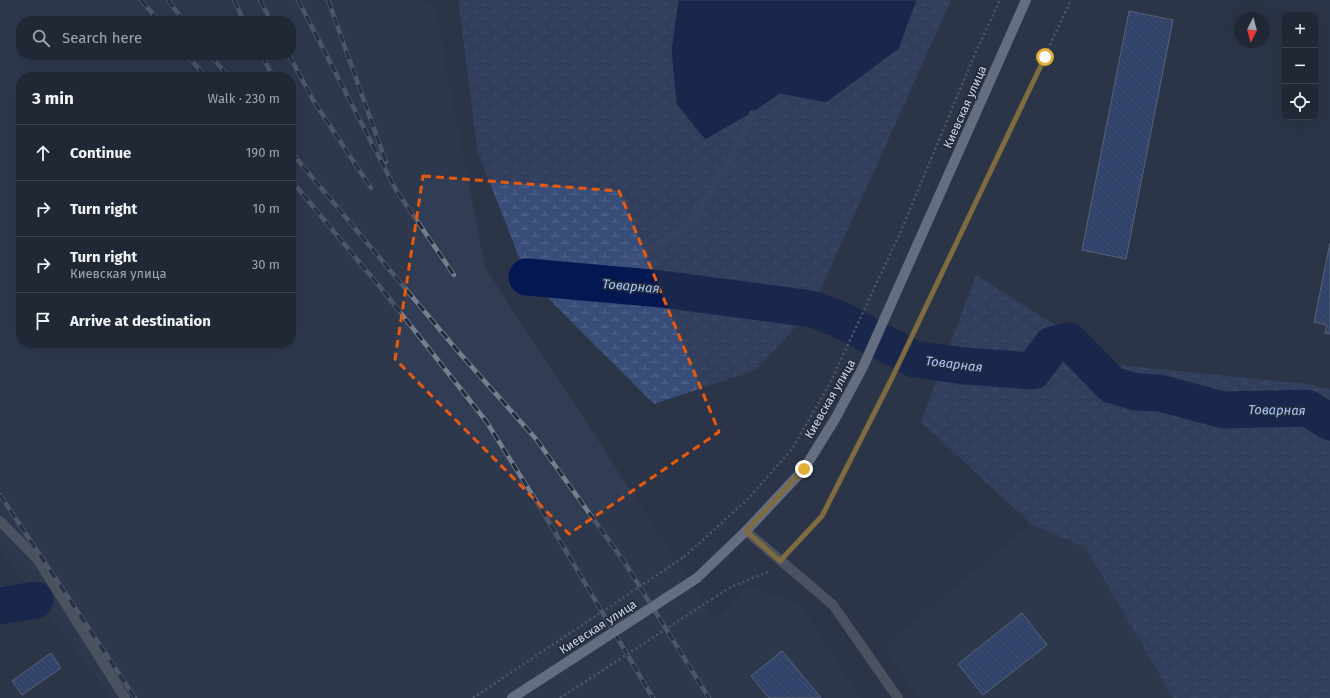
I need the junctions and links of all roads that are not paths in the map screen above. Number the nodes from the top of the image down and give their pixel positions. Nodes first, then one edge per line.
1 (1026, 0) edge
2 (0, 521) edge
3 (746, 531) junction
4 (125, 698) edge
5 (512, 698) edge
6 (898, 698) edge

1 - 3 main road, Киевская улица
2 - 4 street
3 - 5 main road, Киевская улица, bridge
3 - 6 street

